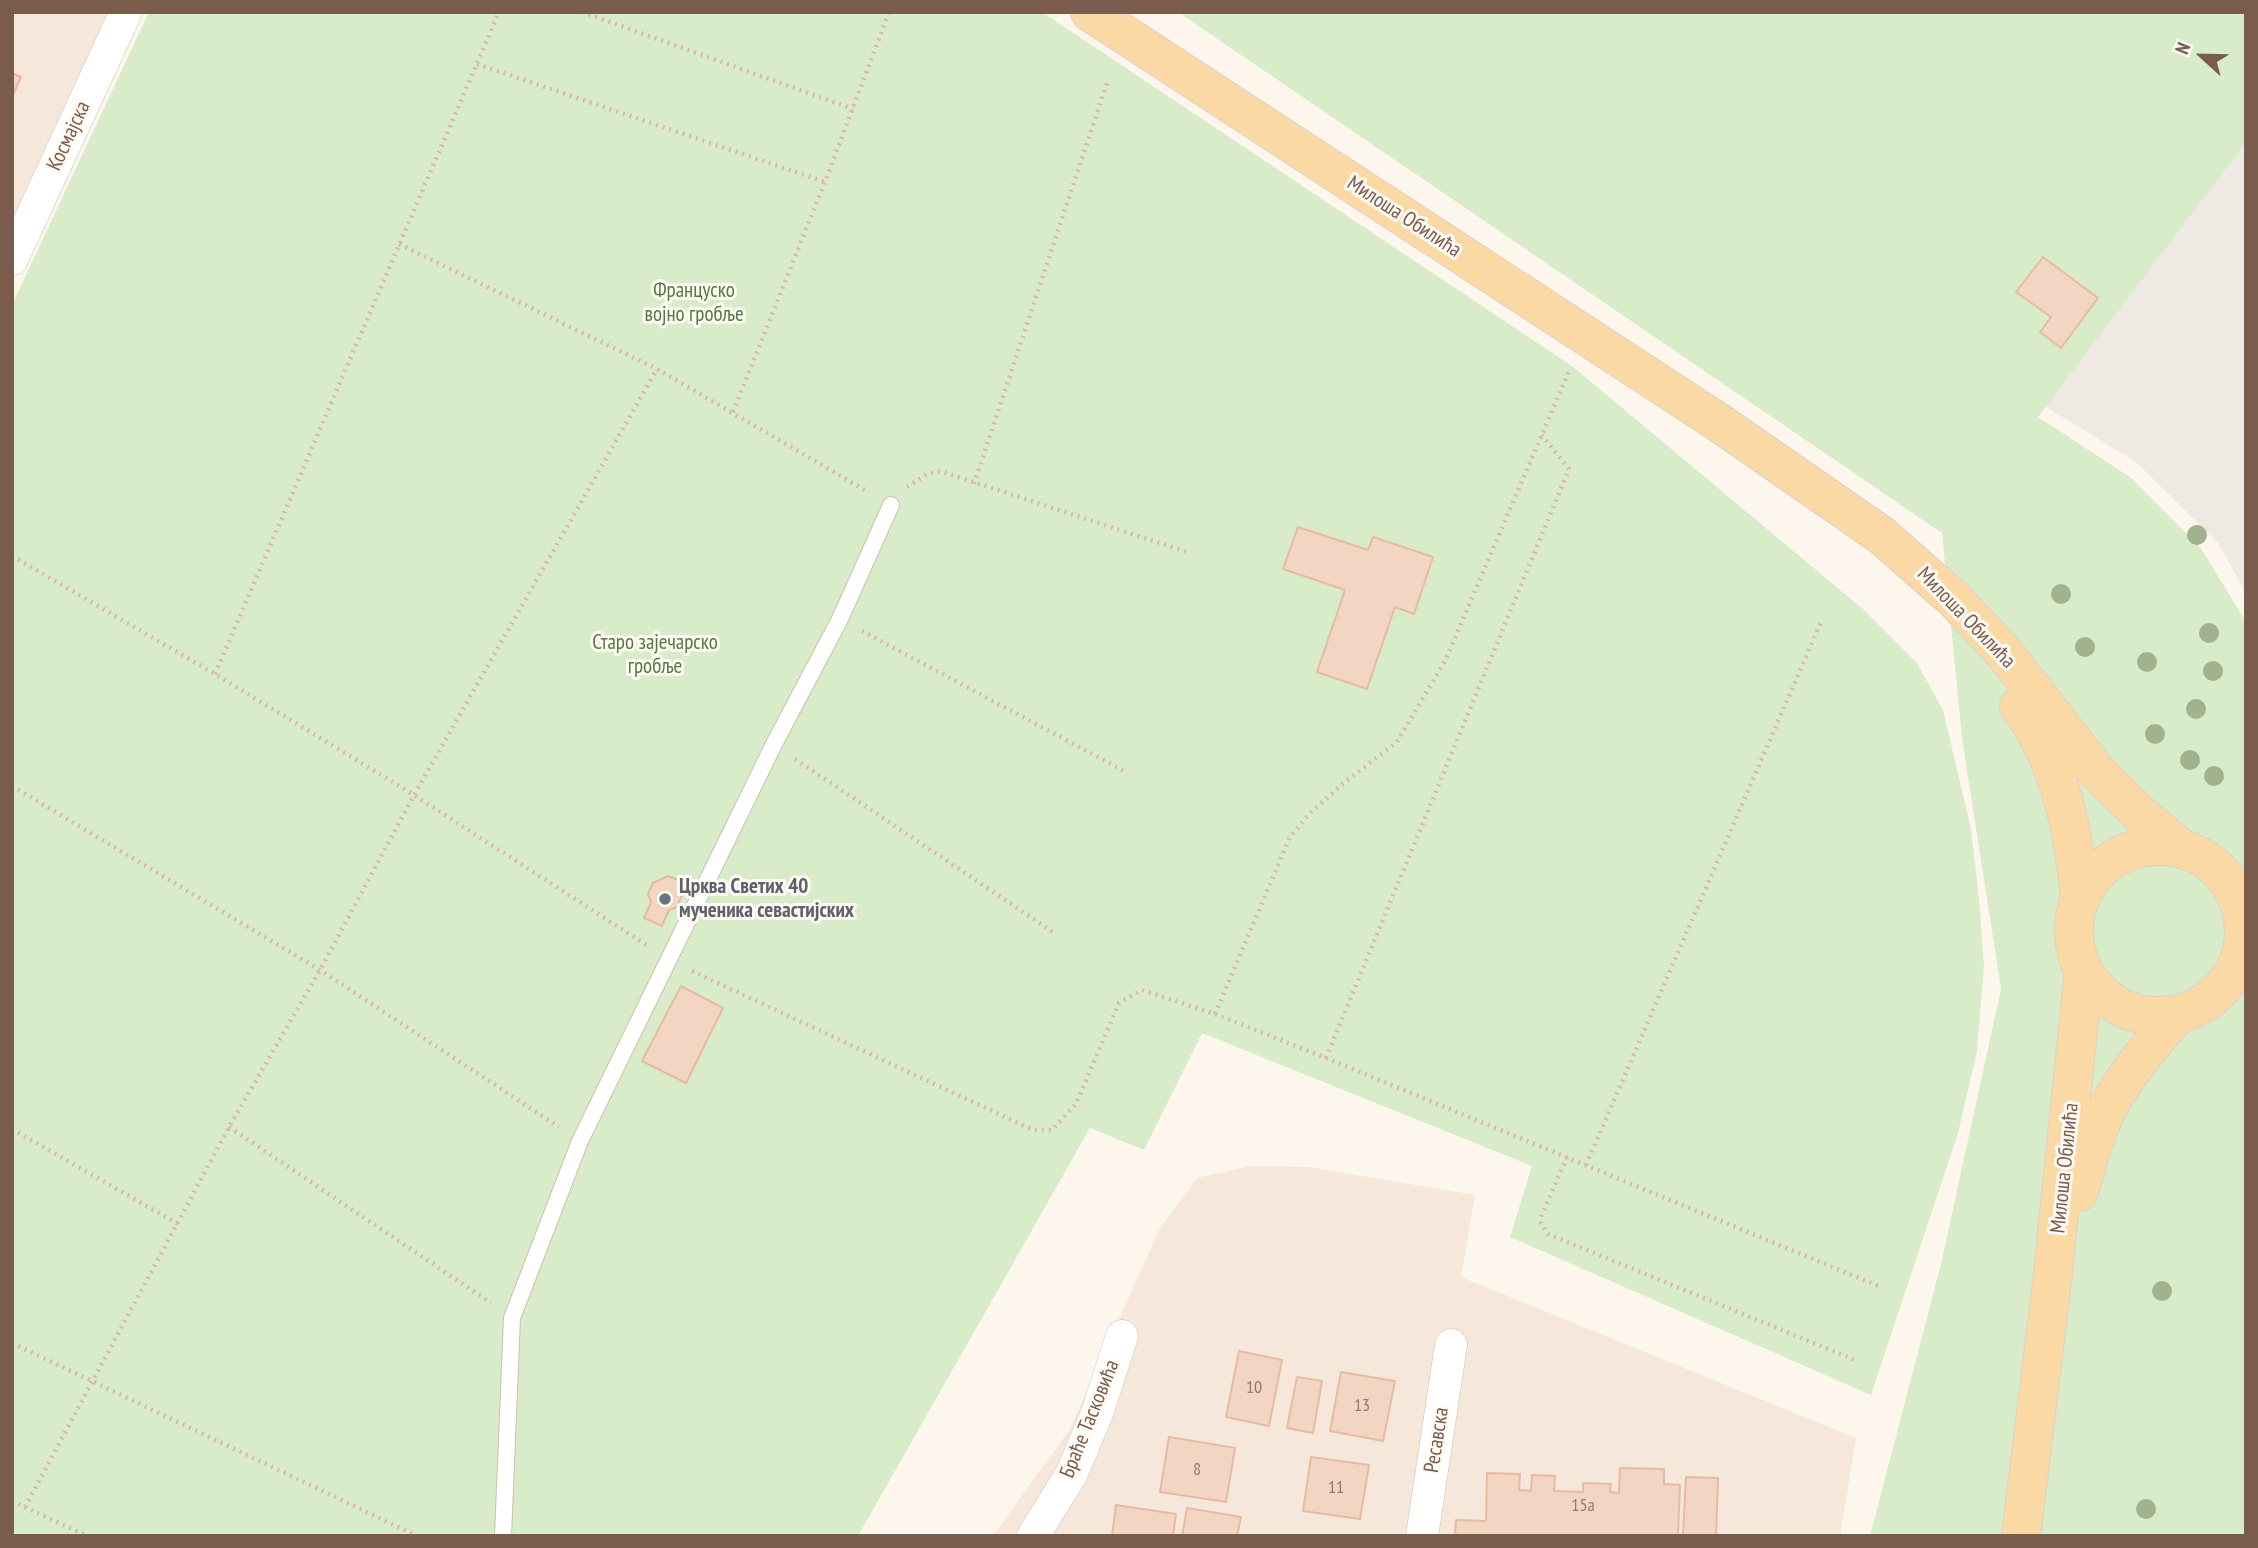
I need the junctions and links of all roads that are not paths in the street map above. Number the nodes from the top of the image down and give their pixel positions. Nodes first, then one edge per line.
1 (126, 12) edge
2 (1090, 12) edge
3 (12, 259) edge
4 (1718, 422) junction
5 (891, 505) road end
6 (2182, 849) junction
7 (2241, 900) edge
8 (2080, 901) junction
9 (2084, 971) junction
10 (2246, 997) edge
11 (2192, 1008) junction
12 (2052, 1282) junction
13 (1122, 1336) dead end
14 (1451, 1345) dead end
15 (503, 1536) edge
16 (1033, 1536) edge
17 (1422, 1536) edge
18 (2021, 1536) edge

1 - 3 street, Космајска
2 - 4 main road, Милоша Обилића
4 - 6 main road, Милоша Обилића
4 - 8 main road, Милоша Обилића
5 - 15 lane
6 - 7 main road
6 - 8 main road
7 - 11 main road
8 - 9 main road
9 - 11 main road
9 - 12 main road, Милоша Обилића
10 - 11 main road
11 - 12 main road, Милоша Обилића
12 - 18 main road, Милоша Обилића
13 - 16 street, Браће Тасковића
14 - 17 street, Ресавска

